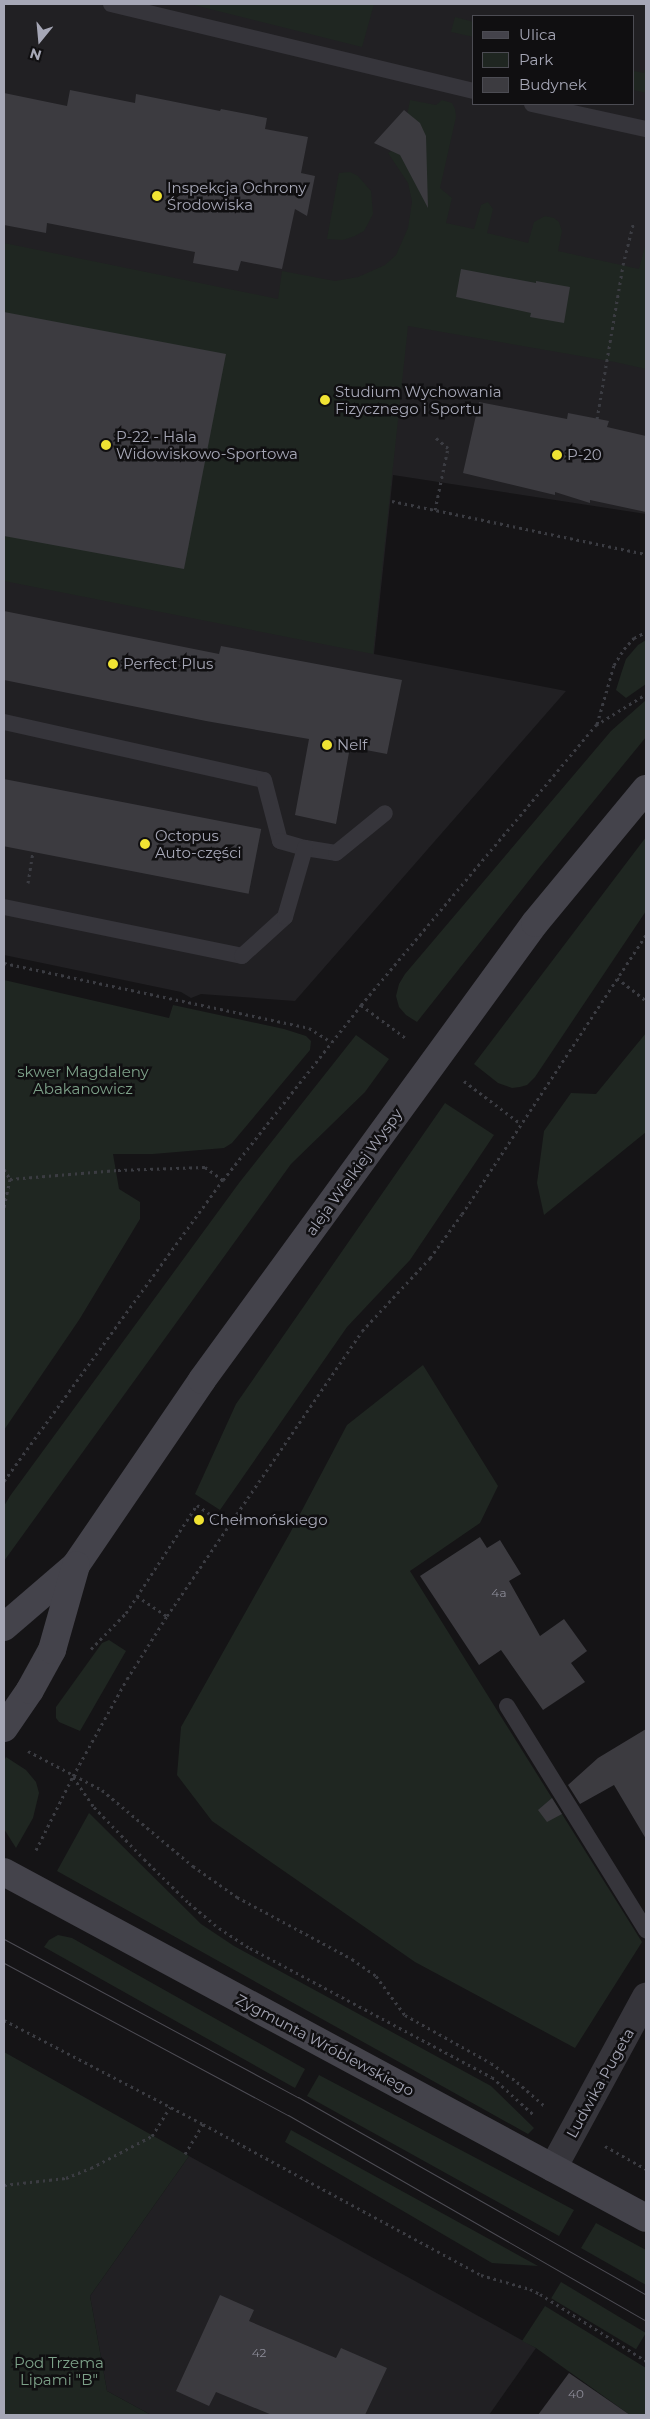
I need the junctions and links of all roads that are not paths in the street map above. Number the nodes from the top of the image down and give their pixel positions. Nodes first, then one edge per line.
1 (111, 4) edge
2 (472, 91) edge
3 (537, 105) edge
4 (646, 129) edge
5 (4, 722) edge
6 (646, 789) edge
7 (385, 813) dead end
8 (306, 848) junction
9 (4, 907) edge
10 (76, 1566) junction
11 (4, 1627) edge
12 (507, 1706) dead end
13 (4, 1728) edge
14 (4, 1872) edge
15 (646, 1930) edge
16 (646, 1997) edge
17 (553, 2168) junction
18 (646, 2218) edge

1 - 2 lane
3 - 4 lane
5 - 8 lane
6 - 10 main road, aleja Wielkiej Wyspy
7 - 8 lane
8 - 9 lane
10 - 11 main road, aleja Wielkiej Wyspy
10 - 13 main road, aleja Wielkiej Wyspy
12 - 15 lane
14 - 17 main road, Zygmunta Wróblewskiego
16 - 17 street, Ludwika Pugeta
17 - 18 main road, Zygmunta Wróblewskiego

